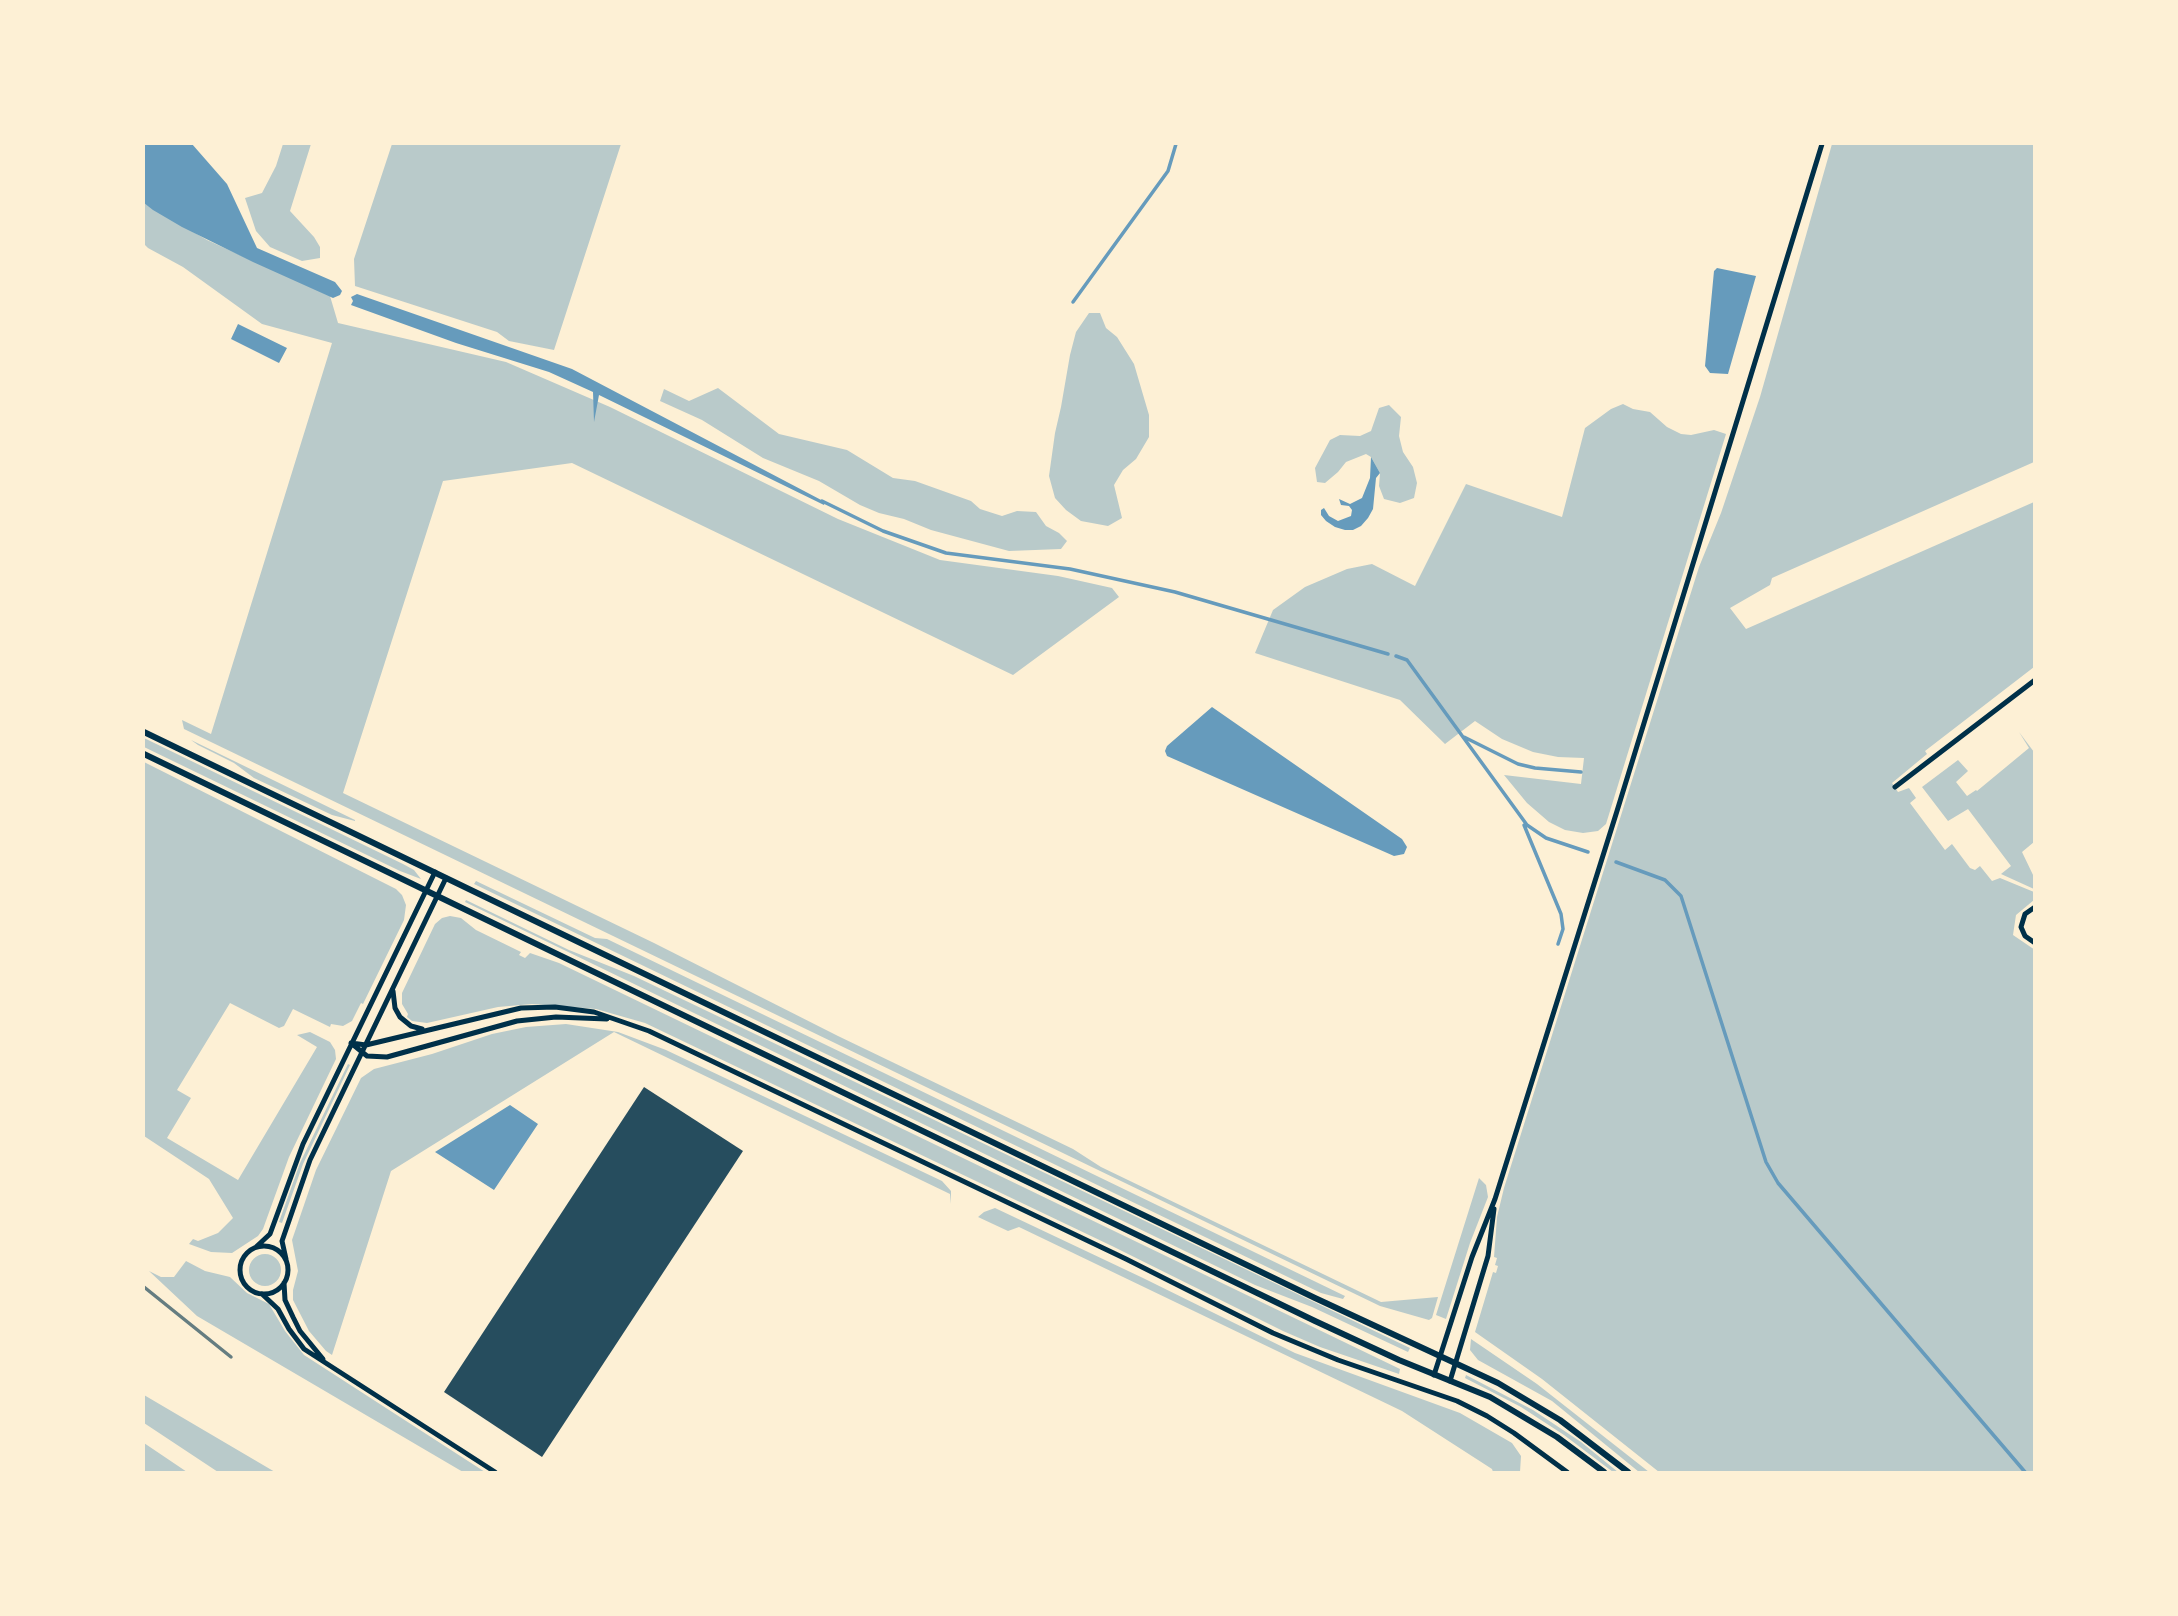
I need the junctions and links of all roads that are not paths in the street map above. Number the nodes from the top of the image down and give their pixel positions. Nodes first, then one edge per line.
1 (1822, 144) edge
2 (2035, 680) edge
3 (144, 732) edge
4 (144, 754) edge
5 (1895, 787) dead end
6 (435, 872) junction
7 (446, 878) junction
8 (426, 890) junction
9 (438, 896) junction
10 (2035, 907) edge
11 (2035, 943) edge
12 (393, 988) junction
13 (610, 1019) junction
14 (425, 1030) junction
15 (352, 1043) junction
16 (366, 1045) junction
17 (362, 1053) junction
18 (1495, 1199) junction
19 (256, 1247) junction
20 (286, 1259) junction
21 (284, 1283) junction
22 (262, 1294) junction
23 (1441, 1356) junction
24 (325, 1362) junction
25 (1456, 1363) junction
26 (1434, 1375) junction
27 (1450, 1381) junction
28 (495, 1472) edge
29 (1567, 1472) edge
30 (1604, 1472) edge
31 (1628, 1472) edge

1 - 18 street
2 - 5 street
3 - 6 street
4 - 8 street
6 - 7 street
6 - 8 street
7 - 9 street
7 - 23 street
8 - 9 street
8 - 15 street
9 - 12 street
9 - 26 street
10 - 11 street
12 - 14 street
12 - 16 street
13 - 14 street
13 - 17 street
13 - 29 street
14 - 16 street
15 - 16 street
15 - 17 street
15 - 19 street
16 - 17 street
17 - 20 street
18 - 23 street
18 - 25 street
19 - 20 street
19 - 22 street
20 - 21 street
21 - 22 street
21 - 24 street
22 - 24 street
23 - 25 street
23 - 26 street
24 - 28 street
25 - 27 street
25 - 31 street
26 - 27 street
27 - 30 street

